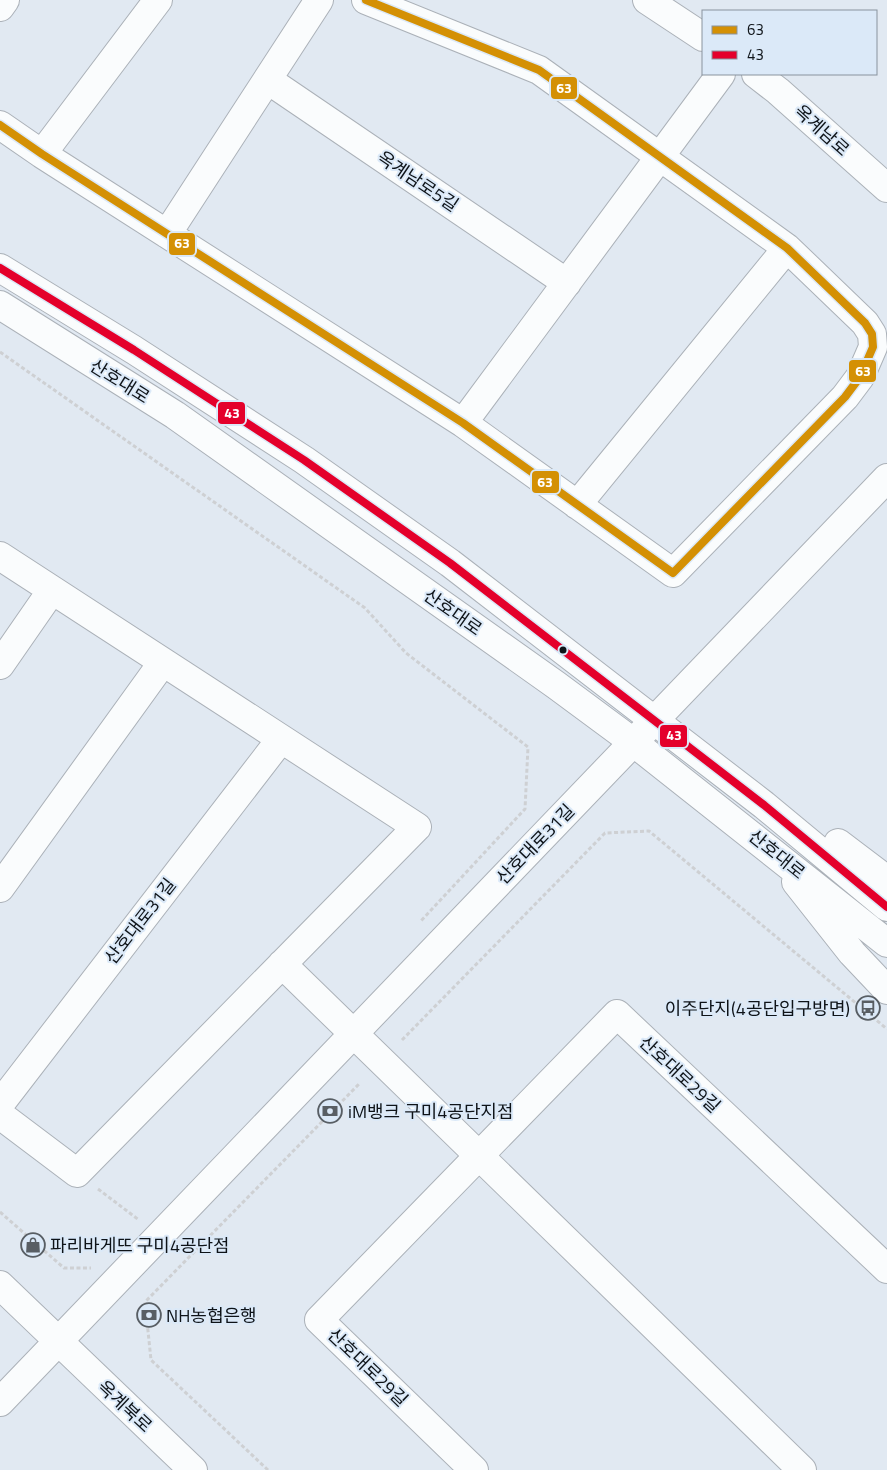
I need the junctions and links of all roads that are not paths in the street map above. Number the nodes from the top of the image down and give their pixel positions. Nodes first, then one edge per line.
1 (5, 0) edge
2 (158, 0) edge
3 (318, 0) edge
4 (366, 0) edge
5 (647, 0) edge
6 (0, 7) edge
7 (702, 36) edge
8 (720, 75) edge
9 (757, 75) edge
10 (268, 80) junction
11 (0, 125) edge
12 (42, 154) junction
13 (660, 157) junction
14 (887, 188) edge
15 (167, 234) junction
16 (787, 248) junction
17 (0, 268) edge
18 (567, 282) junction
19 (0, 305) edge
20 (463, 423) junction
21 (887, 478) edge
22 (577, 505) junction
23 (0, 556) edge
24 (52, 590) junction
25 (163, 662) junction
26 (0, 665) edge
27 (654, 722) junction
28 (281, 739) junction
29 (633, 742) junction
30 (777, 854) junction
31 (887, 880) edge
32 (0, 888) edge
33 (887, 907) edge
34 (887, 943) edge
35 (282, 964) junction
36 (887, 990) edge
37 (354, 1034) junction
38 (0, 1104) edge
39 (0, 1116) edge
40 (479, 1156) junction
41 (887, 1269) edge
42 (0, 1285) edge
43 (58, 1342) junction
44 (0, 1402) edge
45 (193, 1470) edge
46 (474, 1470) edge
47 (802, 1470) edge

1 - 6 street
2 - 12 street
3 - 10 street
4 - 13 street
5 - 7 street
8 - 13 street
9 - 14 street, 옥계남로
10 - 15 street
10 - 18 street, 옥계남로5길
11 - 12 street
12 - 15 street
13 - 16 street
13 - 18 street
15 - 20 street
16 - 22 street
16 - 22 street
17 - 27 street, 산호대로
18 - 20 street
19 - 29 street, 산호대로
20 - 22 street
21 - 27 street, 산호대로31길
23 - 24 street
24 - 25 street
24 - 26 street
25 - 28 street
25 - 32 street
27 - 29 street, 산호대로31길
27 - 31 street
27 - 33 street, 산호대로
28 - 35 street
28 - 38 street, 산호대로31길
29 - 30 street, 산호대로
29 - 37 street, 산호대로31길
30 - 34 street, 산호대로
30 - 36 street
35 - 37 street
35 - 39 street
37 - 40 street
37 - 43 street, 산호대로31길
40 - 41 street, 산호대로29길
40 - 46 street, 산호대로29길
40 - 47 street
42 - 43 street, 옥계북로
43 - 44 street
43 - 45 street, 옥계북로

